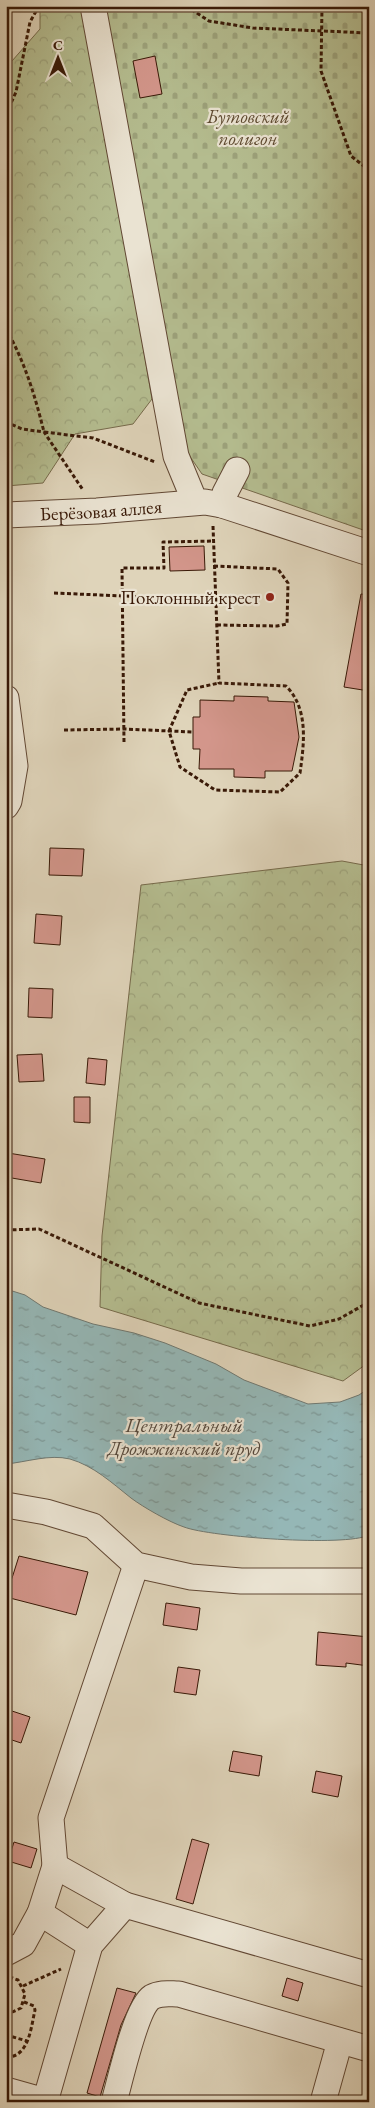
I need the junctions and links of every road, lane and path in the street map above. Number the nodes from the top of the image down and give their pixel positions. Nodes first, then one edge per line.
1 (39, 6) edge
2 (93, 6) edge
3 (186, 6) edge
4 (322, 6) edge
5 (320, 30) junction
6 (369, 33) edge
7 (6, 114) edge
8 (369, 170) edge
9 (6, 329) edge
10 (6, 422) edge
11 (44, 432) junction
12 (237, 470) dead end
13 (183, 474) junction
14 (210, 503) junction
15 (97, 511) junction
16 (6, 515) edge
17 (214, 541) junction
18 (369, 553) edge
19 (164, 559) junction
20 (170, 559) dead end
21 (214, 566) junction
22 (54, 593) dead end
23 (122, 595) junction
24 (215, 600) junction
25 (216, 625) junction
26 (219, 683) junction
27 (6, 698) edge
28 (124, 729) junction
29 (64, 730) dead end
30 (169, 732) junction
31 (193, 732) dead end
32 (124, 742) dead end
33 (6, 806) edge
34 (6, 1230) edge
35 (369, 1302) edge
36 (6, 1505) edge
37 (136, 1565) junction
38 (369, 1581) edge
39 (55, 1866) junction
40 (125, 1905) junction
41 (40, 1913) junction
42 (88, 1952) junction
43 (6, 1953) edge
44 (369, 1975) edge
45 (6, 1976) edge
46 (23, 1986) junction
47 (24, 2002) junction
48 (6, 2015) edge
49 (6, 2035) edge
50 (27, 2041) junction
51 (340, 2041) junction
52 (369, 2049) edge
53 (6, 2057) edge
54 (6, 2090) edge
55 (45, 2101) edge
56 (114, 2102) edge
57 (323, 2102) edge

1 - 7 path
2 - 13 street
3 - 5 path
4 - 5 path
5 - 6 path
5 - 8 path
9 - 11 path
10 - 11 path
11 - 13 path
11 - 15 path
12 - 14 street
13 - 14 street
14 - 15 street, Берёзовая аллея
14 - 17 path
14 - 18 street
15 - 16 street, Берёзовая аллея
17 - 19 path
17 - 21 path
19 - 20 path
19 - 23 path
21 - 24 path
21 - 25 path
22 - 23 path
23 - 24 path
23 - 28 path
24 - 25 path
25 - 26 path
26 - 30 path
26 - 30 path
27 - 33 street
28 - 29 path
28 - 30 path
28 - 32 path
30 - 31 path
34 - 35 path
36 - 37 street
37 - 38 street
37 - 39 street
39 - 40 street
39 - 41 street
40 - 42 street
40 - 44 street
41 - 42 street
41 - 43 street
42 - 46 path
42 - 55 street
45 - 46 path
46 - 47 path
47 - 48 path
47 - 50 path
49 - 50 path
50 - 53 path
51 - 52 street
51 - 56 street
51 - 57 street
54 - 55 street

